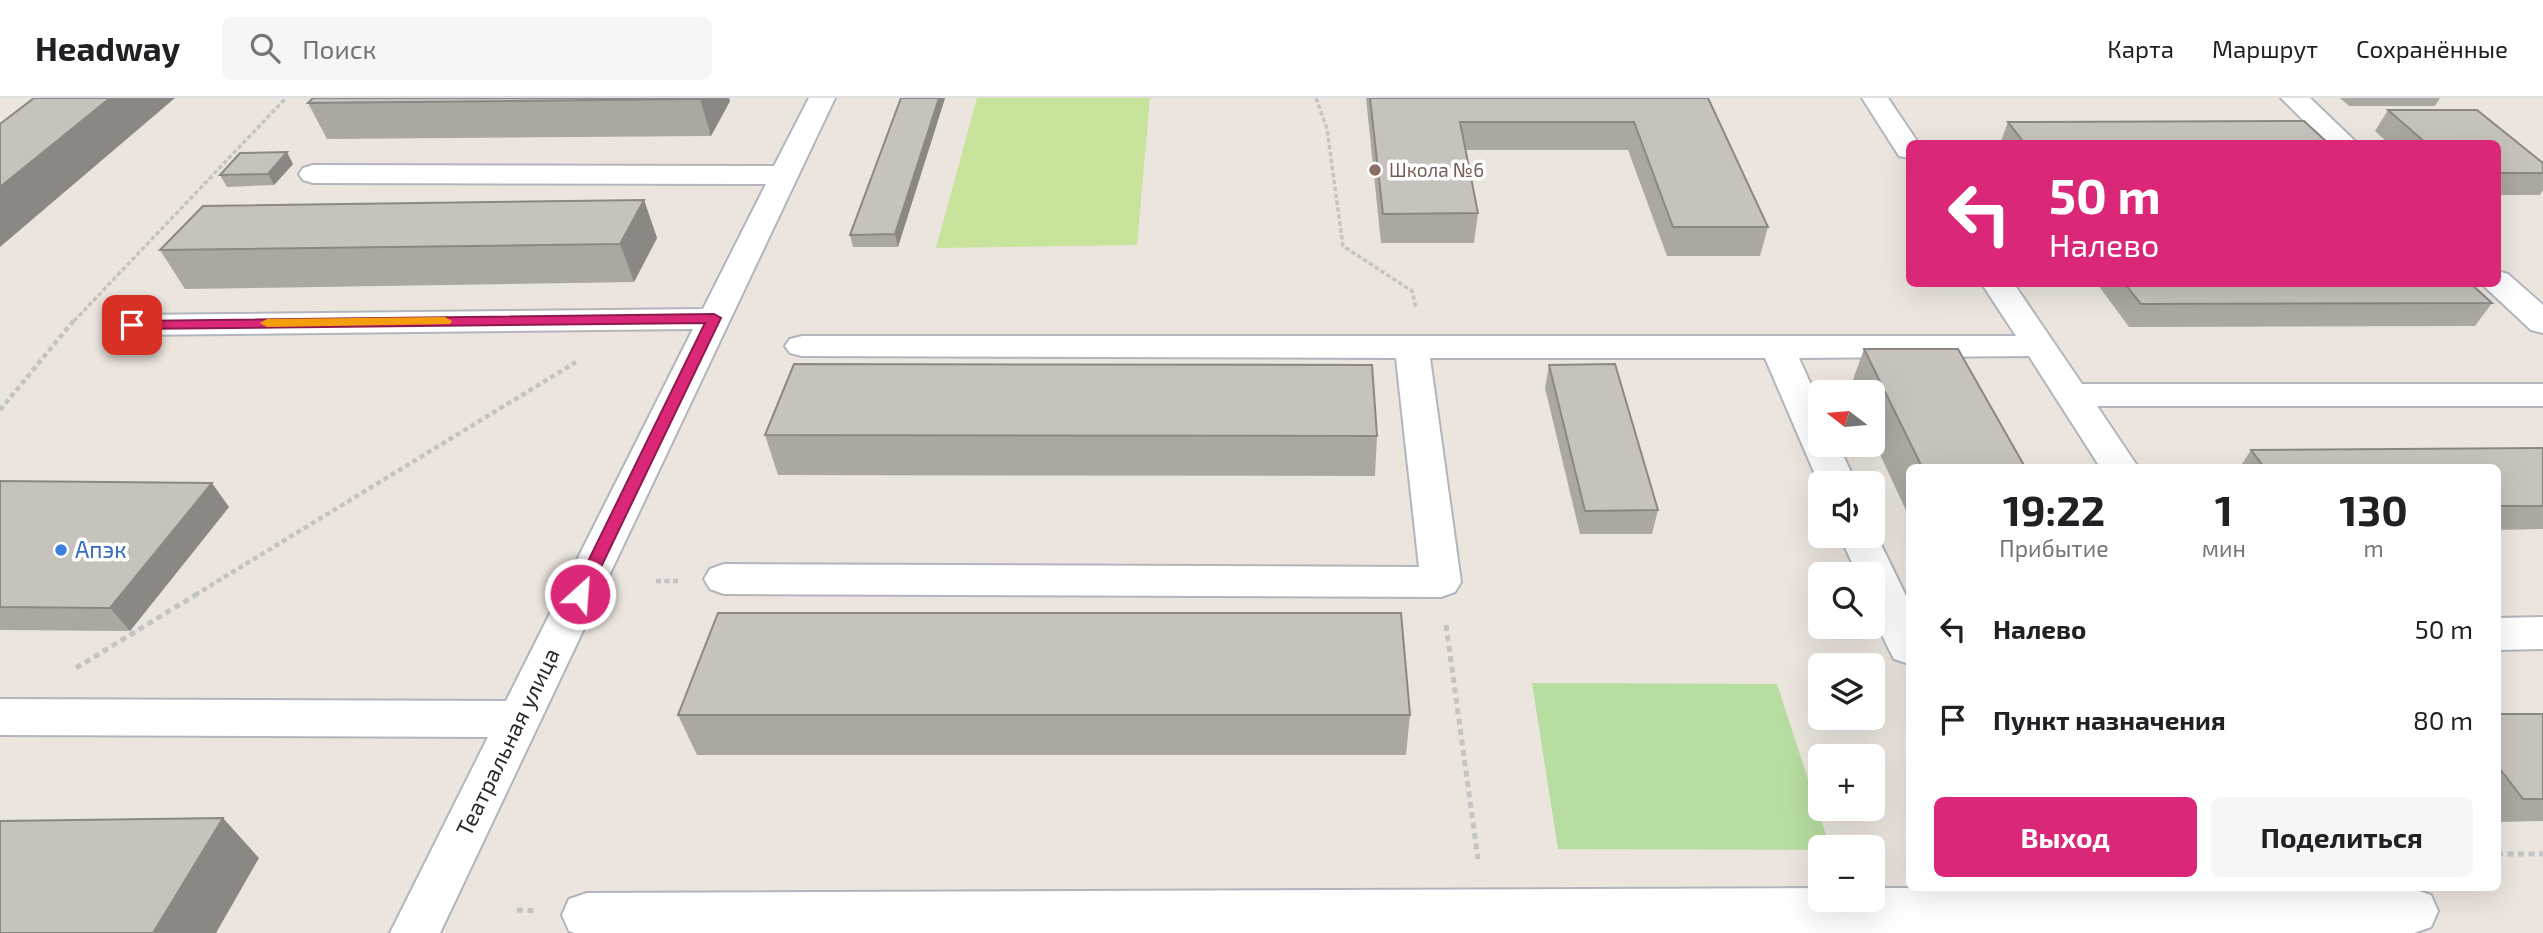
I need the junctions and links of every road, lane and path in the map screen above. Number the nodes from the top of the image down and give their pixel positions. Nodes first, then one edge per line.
1 (286, 98) edge
2 (822, 98) edge
3 (1316, 98) edge
4 (1875, 98) edge
5 (2294, 98) edge
6 (2340, 140) edge
7 (1906, 145) edge
8 (313, 174) dead end
9 (784, 175) junction
10 (2501, 285) edge
11 (2000, 287) edge
12 (714, 318) junction
13 (646, 319) junction
14 (2543, 323) edge
15 (132, 325) dead end
16 (802, 346) dead end
17 (2039, 346) junction
18 (1419, 347) junction
19 (1777, 348) junction
20 (2071, 395) junction
21 (2543, 395) edge
22 (0, 410) edge
23 (2117, 464) edge
24 (1831, 471) edge
25 (1865, 548) edge
26 (723, 579) dead end
27 (1441, 582) junction
28 (2501, 634) edge
29 (2543, 634) edge
30 (1906, 641) edge
31 (70, 671) dead end
32 (0, 718) edge
33 (519, 719) junction
34 (2501, 854) edge
35 (2543, 854) edge
36 (2020, 899) edge
37 (2413, 910) edge
38 (1485, 912) junction
39 (587, 915) dead end
40 (415, 933) edge

1 - 22 path
2 - 9 street, Театральная улица
3 - 18 path
4 - 7 street
5 - 6 street
8 - 9 street
9 - 12 street, Театральная улица
10 - 14 street
11 - 17 street
12 - 13 street
12 - 33 street, Театральная улица
13 - 15 street
13 - 31 path
16 - 18 street
17 - 19 street
17 - 20 street
18 - 19 street
18 - 27 street
19 - 24 street
20 - 21 street
20 - 23 street
25 - 30 street
26 - 27 street
27 - 38 path
28 - 29 street
32 - 33 street
33 - 40 street, Театральная улица
34 - 35 path
36 - 37 street
36 - 38 street
38 - 39 street

